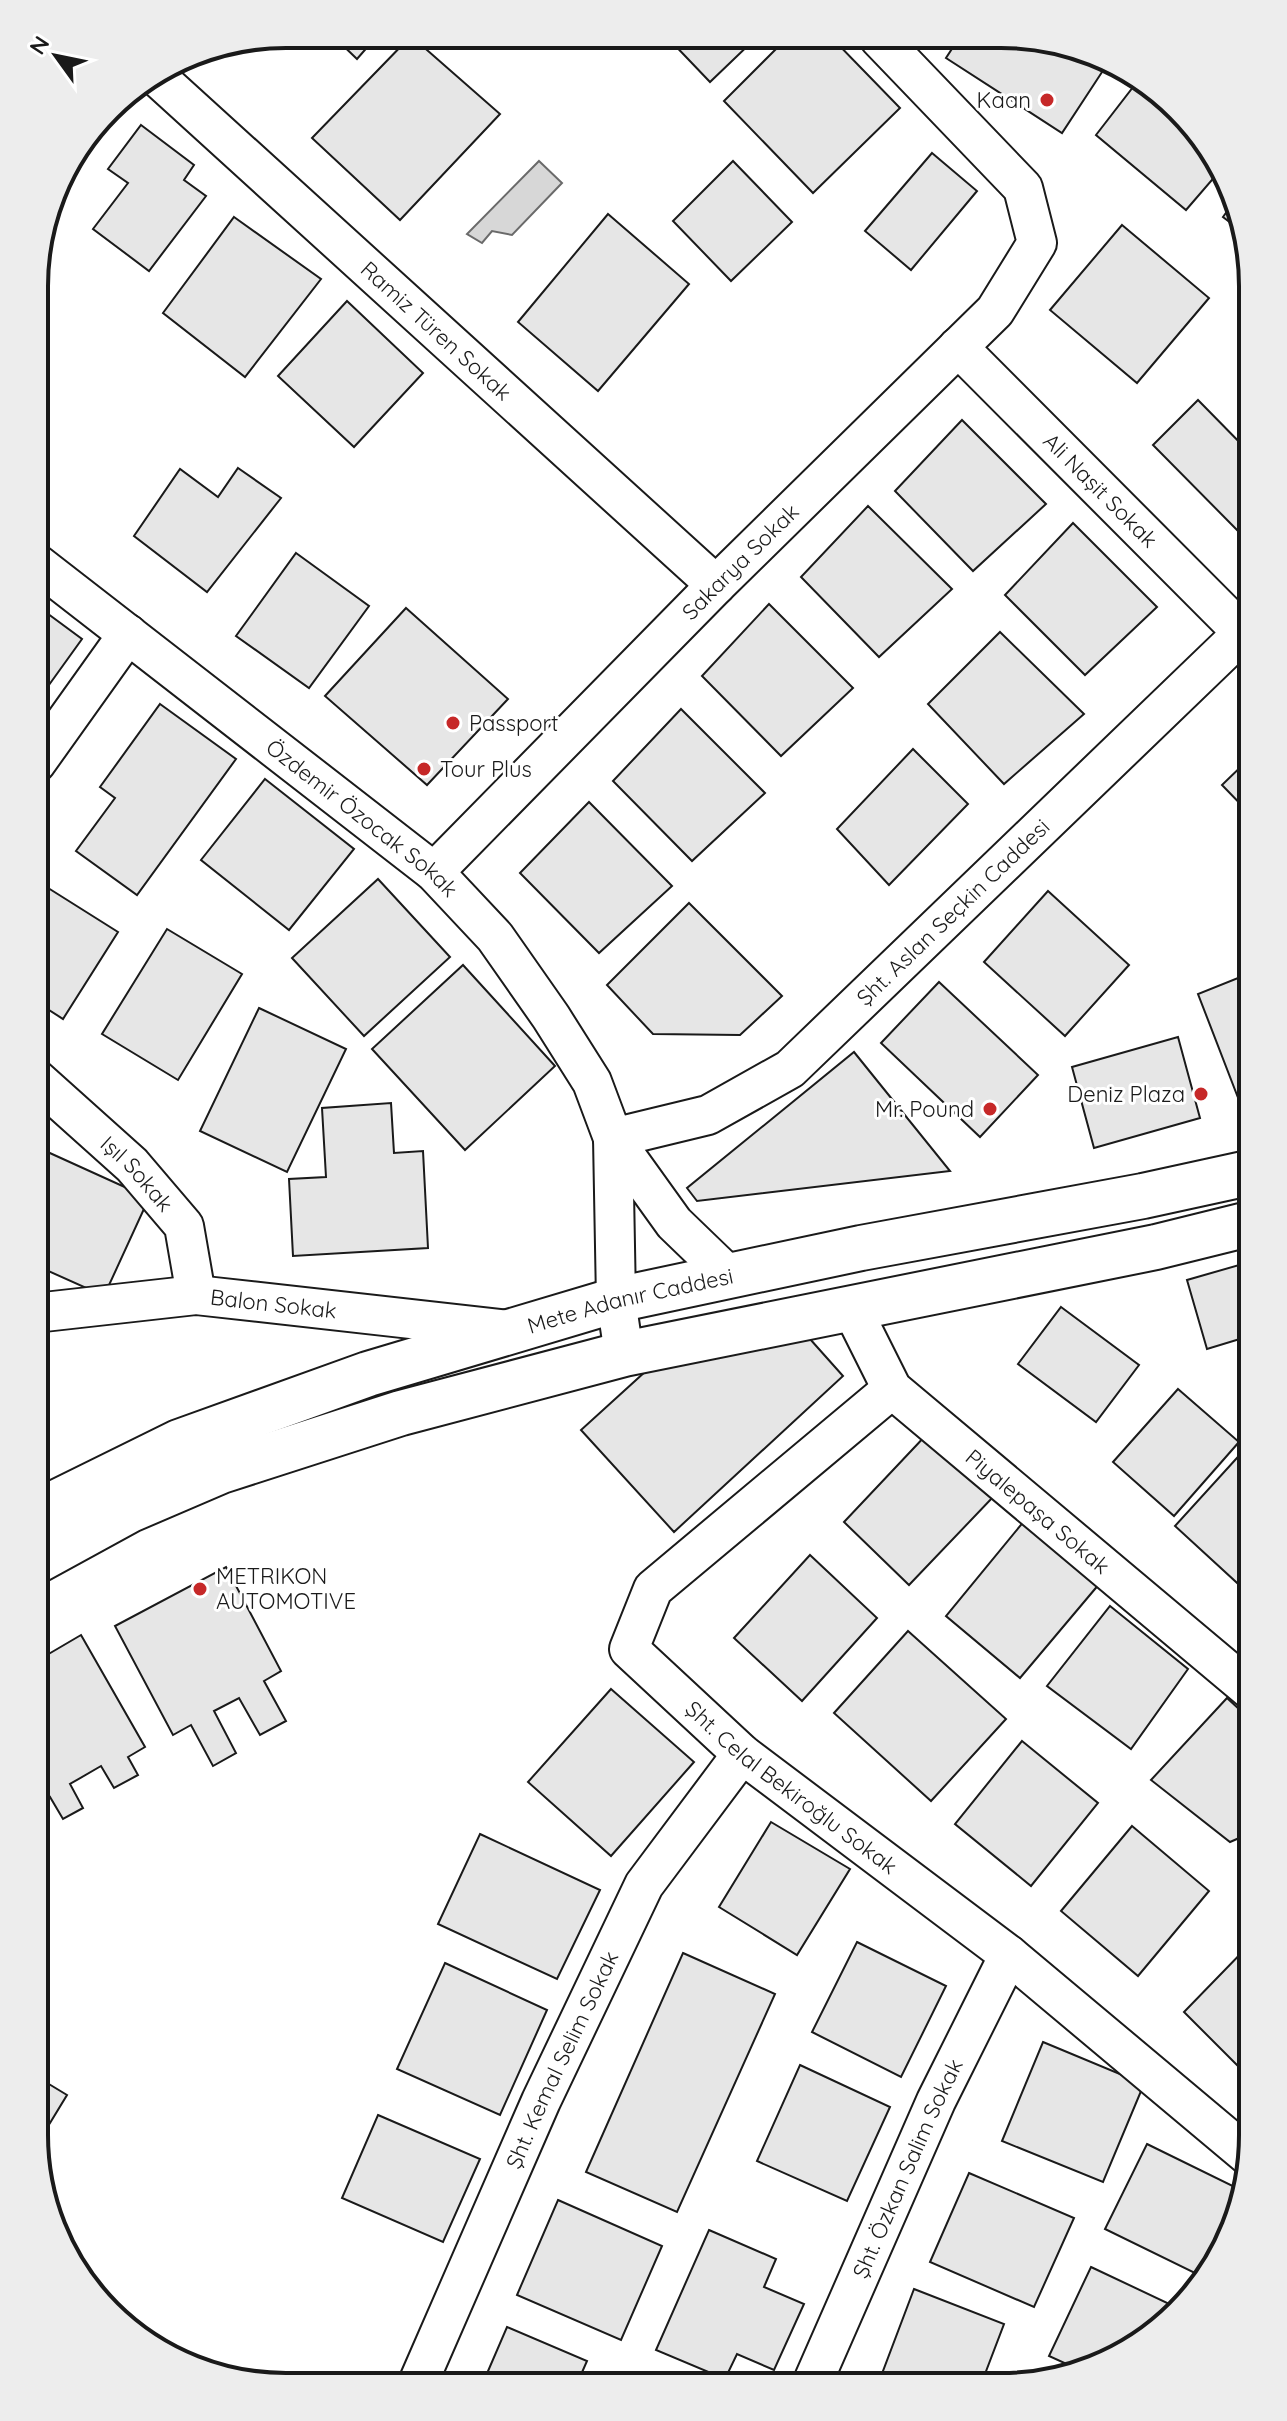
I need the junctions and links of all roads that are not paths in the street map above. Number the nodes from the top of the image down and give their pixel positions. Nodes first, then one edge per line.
1 (889, 48) edge
2 (163, 82) edge
3 (958, 347) junction
4 (48, 572) edge
5 (716, 585) junction
6 (1239, 619) edge
7 (128, 634) junction
8 (1239, 637) edge
9 (48, 746) edge
10 (434, 872) junction
11 (48, 1090) edge
12 (613, 1138) junction
13 (1239, 1175) edge
14 (1238, 1227) edge
15 (730, 1277) junction
16 (196, 1295) junction
17 (616, 1300) junction
18 (851, 1307) junction
19 (48, 1312) edge
20 (514, 1330) junction
21 (624, 1354) junction
22 (892, 1389) junction
23 (48, 1507) edge
24 (48, 1555) edge
25 (1238, 1680) edge
26 (742, 1754) junction
27 (1009, 1955) junction
28 (1238, 2147) edge
29 (422, 2373) edge
30 (817, 2373) edge

1 - 3 street, Sakarya Sokak
2 - 5 street, Ramiz Türen Sokak
3 - 5 street, Sakarya Sokak
3 - 6 street, Ali Naşit Sokak
4 - 7 street, Özdemir Özocak Sokak
5 - 10 street, Sakarya Sokak
7 - 9 street
7 - 10 street, Özdemir Özocak Sokak
8 - 12 street, Şht. Aslan Seçkin Caddesi
10 - 12 street, Özdemir Özocak Sokak
11 - 16 street, Işıl Sokak
12 - 15 street, Özdemir Özocak Sokak
12 - 17 street, Özdemir Özocak Sokak
13 - 15 main road, Mete Adanır Caddesi
14 - 18 main road
15 - 17 main road, Mete Adanır Caddesi
16 - 19 street, Balon Sokak
16 - 20 street, Balon Sokak
17 - 20 main road, Mete Adanır Caddesi
17 - 21 street, Özdemir Özocak Sokak
18 - 21 main road
18 - 22 street, Piyalepaşa Sokak
20 - 23 main road, Mete Adanır Caddesi
21 - 24 main road
22 - 25 street, Piyalepaşa Sokak
22 - 26 street, Şht. Celal Bekiroğlu Sokak
26 - 27 street, Şht. Celal Bekiroğlu Sokak
26 - 29 street, Şht. Kemal Selim Sokak
27 - 28 street, Şht. Celal Bekiroğlu Sokak
27 - 30 street, Şht. Özkan Salim Sokak

